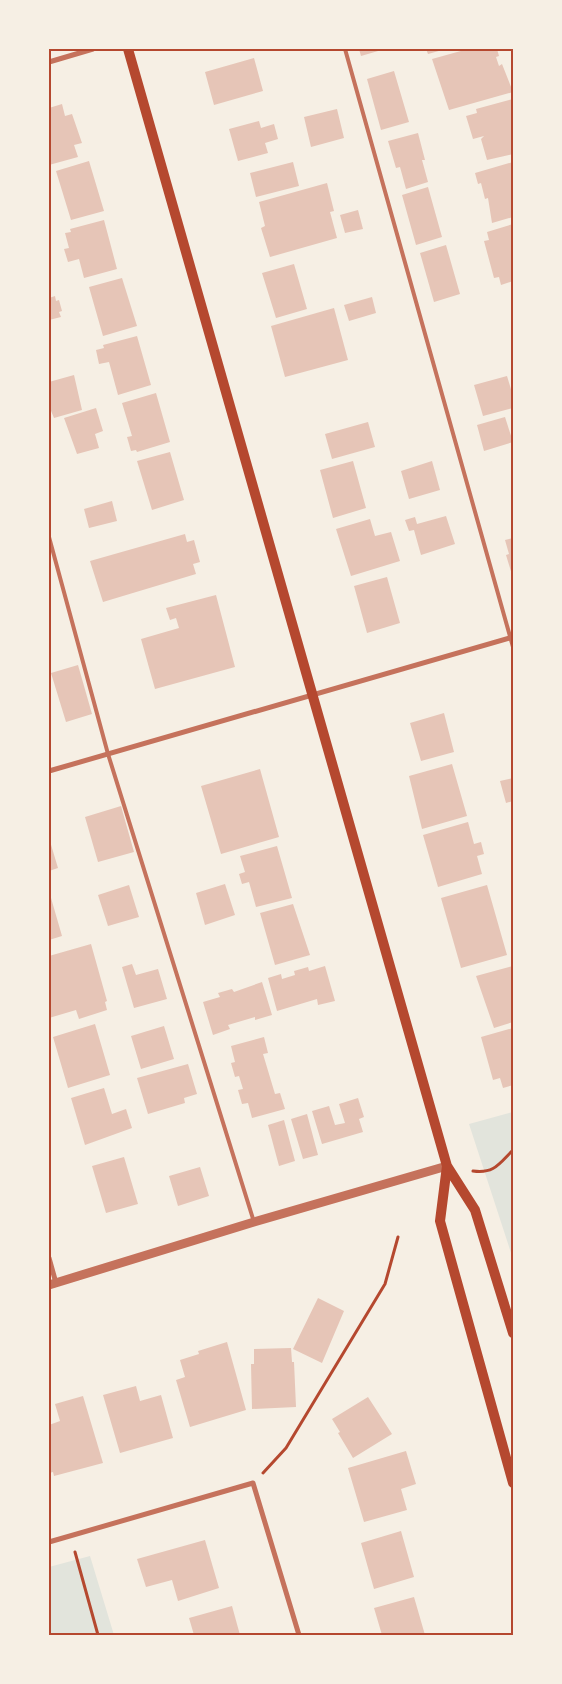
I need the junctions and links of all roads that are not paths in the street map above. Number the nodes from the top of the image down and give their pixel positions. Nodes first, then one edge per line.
1 (93, 49) edge
2 (128, 49) edge
3 (346, 49) edge
4 (49, 62) edge
5 (49, 537) edge
6 (512, 638) edge
7 (513, 647) edge
8 (313, 695) junction
9 (108, 754) junction
10 (49, 771) edge
11 (447, 1166) junction
12 (254, 1222) junction
13 (49, 1258) edge
14 (52, 1284) edge
15 (513, 1333) edge
16 (513, 1482) edge
17 (49, 1542) edge
18 (299, 1635) edge

1 - 4 street
2 - 8 main road
3 - 6 lane
5 - 9 lane
6 - 7 lane
6 - 8 street
8 - 9 street
8 - 11 main road
9 - 10 street
9 - 12 lane
11 - 12 street
11 - 15 main road
11 - 16 main road
12 - 14 street
13 - 14 street
17 - 18 street

